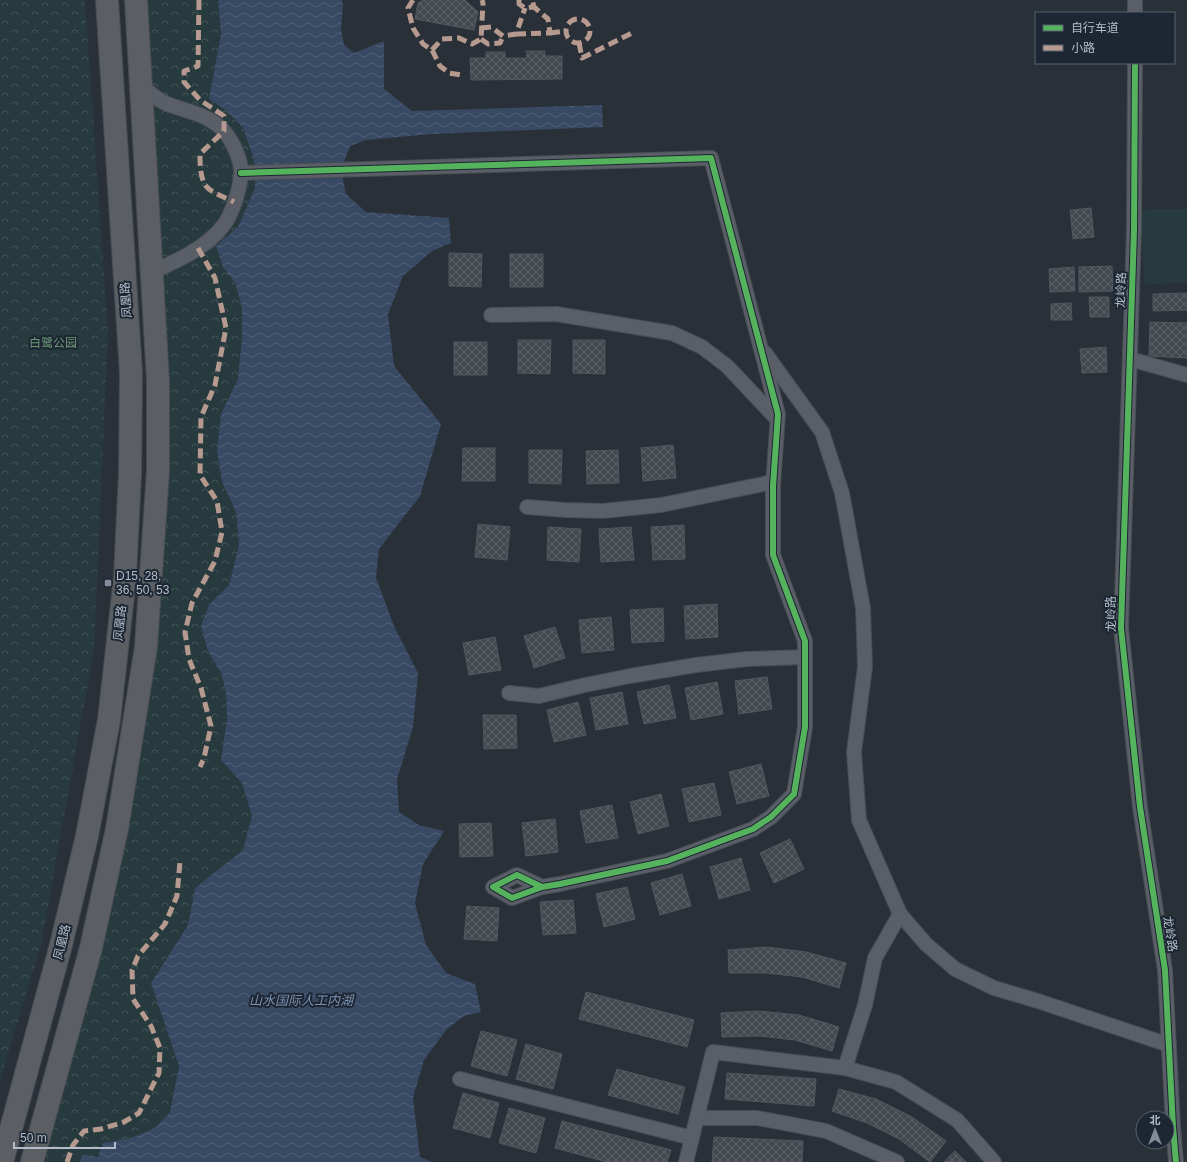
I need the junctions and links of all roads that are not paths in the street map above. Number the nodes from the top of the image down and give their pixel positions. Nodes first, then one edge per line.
1 (107, 0) edge
2 (136, 0) edge
3 (1136, 0) edge
4 (1135, 12) edge
5 (1135, 64) edge
6 (141, 84) junction
7 (241, 173) junction
8 (152, 272) junction
9 (491, 315) dead end
10 (760, 346) junction
11 (1130, 359) junction
12 (1187, 375) edge
13 (777, 419) junction
14 (774, 482) junction
15 (527, 506) dead end
16 (805, 657) junction
17 (509, 693) dead end
18 (542, 887) dead end
19 (900, 914) junction
20 (1169, 1045) junction
21 (845, 1068) junction
22 (460, 1079) dead end
23 (697, 1118) junction
24 (692, 1138) junction
25 (2, 1162) edge
26 (32, 1162) edge
27 (686, 1162) edge
28 (897, 1162) edge
29 (994, 1162) edge
30 (1176, 1162) edge

1 - 25 highway, 凤凰路
2 - 6 highway
3 - 4 street
5 - 11 street, 龙岭路
6 - 7 street
6 - 8 highway
7 - 8 street
7 - 10 street
8 - 26 highway
9 - 13 street
10 - 13 street
10 - 19 street
11 - 12 street
11 - 20 street, 龙岭路
13 - 14 street
14 - 15 street
14 - 16 street
16 - 17 street
16 - 18 street
19 - 20 street
19 - 21 street
20 - 30 street, 龙岭路
21 - 23 street
21 - 29 street
22 - 24 street
23 - 24 street
23 - 28 street
24 - 27 street

